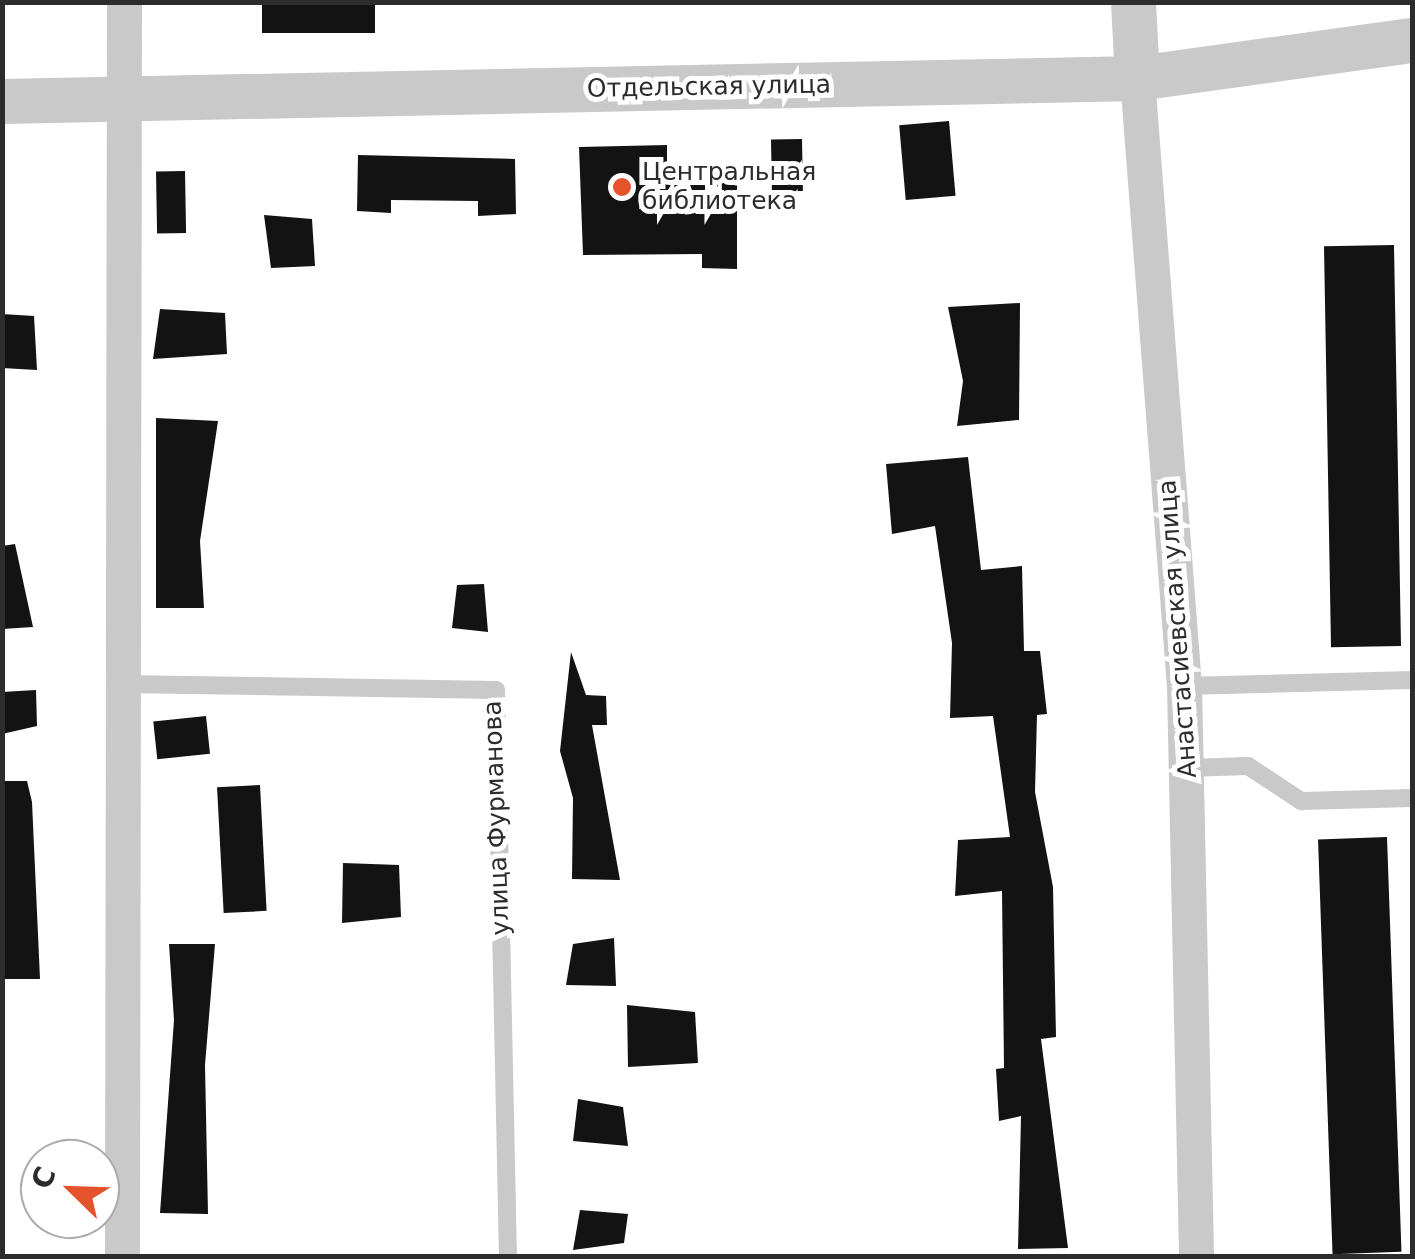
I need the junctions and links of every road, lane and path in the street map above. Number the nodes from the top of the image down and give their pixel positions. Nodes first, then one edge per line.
1 (124, 2) edge
2 (1133, 2) edge
3 (1412, 40) edge
4 (1136, 78) junction
5 (121, 100) junction
6 (2, 101) edge
7 (1412, 680) edge
8 (121, 684) junction
9 (1184, 686) junction
10 (1188, 768) junction
11 (1412, 798) edge
12 (122, 1256) edge
13 (508, 1256) edge
14 (1196, 1256) edge

1 - 5 street
2 - 4 street, Анастасиевская улица
3 - 4 street, Отдельская улица
4 - 5 street, Отдельская улица
4 - 9 street, Анастасиевская улица
5 - 6 street, Отдельская улица
5 - 8 street
7 - 9 lane
8 - 12 street
8 - 13 lane, улица Фурманова
9 - 10 street, Анастасиевская улица
10 - 11 lane
10 - 14 street, Анастасиевская улица

